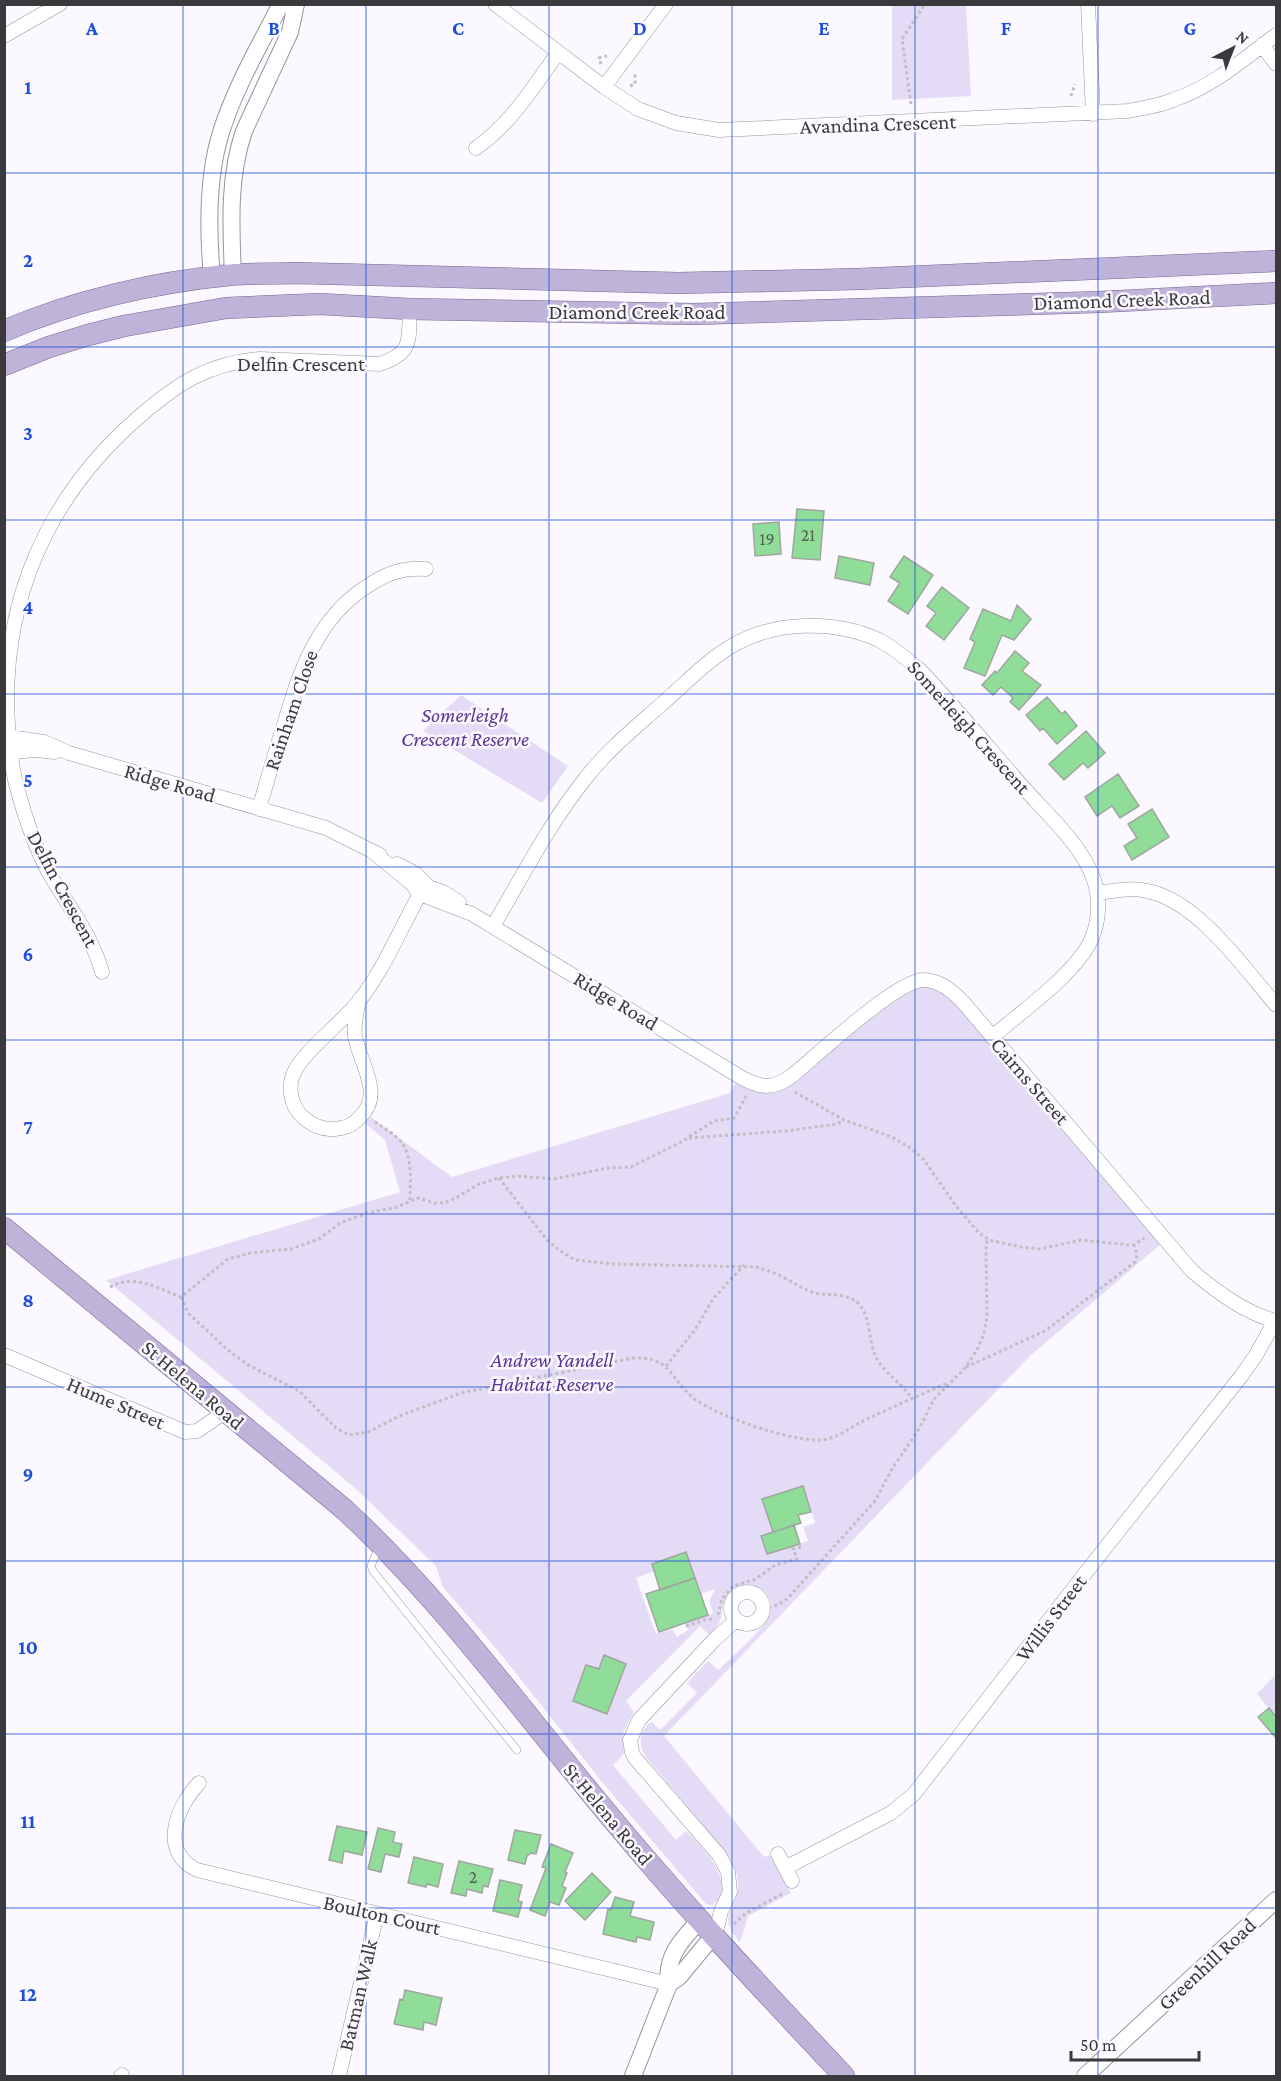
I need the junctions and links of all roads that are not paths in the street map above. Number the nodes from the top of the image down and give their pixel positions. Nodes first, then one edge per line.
1 (60, 4) edge
2 (281, 4) edge
3 (296, 4) edge
4 (495, 4) edge
5 (666, 4) edge
6 (1088, 4) edge
7 (1276, 35) edge
8 (4, 36) edge
9 (1262, 45) junction
10 (558, 53) junction
11 (1276, 64) edge
12 (604, 87) junction
13 (1093, 114) junction
14 (476, 148) dead end
15 (210, 219) junction
16 (231, 219) junction
17 (1276, 261) edge
18 (222, 276) junction
19 (412, 277) junction
20 (1276, 293) edge
21 (226, 309) junction
22 (410, 309) junction
23 (4, 331) edge
24 (4, 365) edge
25 (426, 569) dead end
26 (9, 737) junction
27 (11, 752) junction
28 (69, 753) junction
29 (259, 809) junction
30 (425, 893) junction
31 (1096, 893) junction
32 (493, 926) junction
33 (102, 972) dead end
34 (359, 1000) junction
35 (1276, 1005) edge
36 (992, 1037) junction
37 (781, 1084) joint
38 (4, 1228) edge
39 (1276, 1321) edge
40 (4, 1355) edge
41 (225, 1412) junction
42 (380, 1544) junction
43 (736, 1620) junction
44 (518, 1750) dead end
45 (199, 1783) dead end
46 (778, 1854) dead end
47 (785, 1868) junction
48 (792, 1881) road end
49 (1276, 1900) edge
50 (721, 1911) junction
51 (377, 1914) junction
52 (706, 1928) junction
53 (669, 1984) junction
54 (339, 2076) edge
55 (633, 2076) edge
56 (844, 2076) edge
57 (1084, 2076) edge

1 - 8 street
2 - 15 street
3 - 16 street
4 - 10 street, Avandina Crescent
5 - 12 street
6 - 13 street
7 - 9 street, Avandina Crescent
9 - 11 street
9 - 13 street, Avandina Crescent
10 - 12 street, Avandina Crescent
10 - 14 street
12 - 13 street, Avandina Crescent
15 - 16 street
15 - 18 street
16 - 18 street
17 - 19 main road, Diamond Creek Road
18 - 19 main road, Diamond Creek Road
18 - 21 main road
18 - 23 main road, Diamond Creek Road
19 - 22 main road, Delfin Crescent
20 - 22 main road, Diamond Creek Road
21 - 22 main road, Diamond Creek Road
21 - 24 main road, Diamond Creek Road
22 - 26 street, Delfin Crescent
25 - 29 street, Rainham Close
26 - 27 street, Delfin Crescent
26 - 28 street, Ridge Road
27 - 28 street, Ridge Road
27 - 33 street, Delfin Crescent
28 - 29 street, Ridge Road
29 - 30 street, Ridge Road
30 - 32 street, Ridge Road
30 - 34 street
31 - 32 street, Somerleigh Crescent
31 - 35 street
31 - 36 street, Somerleigh Crescent
32 - 37 street, Ridge Road
34 - 34 street
36 - 37 street, Cairns Street
36 - 39 street, Cairns Street
38 - 41 main road, St Helena Road
39 - 47 street, Willis Street
40 - 41 street, Hume Street
41 - 42 main road, St Helena Road
42 - 44 lane
42 - 52 main road, St Helena Road
43 - 43 street
43 - 50 street
45 - 51 street, Boulton Court
46 - 47 street
47 - 48 street
49 - 57 street, Greenhill Road
50 - 52 street
50 - 52 street
51 - 53 street, Boulton Court
51 - 54 street, Batman Walk
52 - 53 street
52 - 56 main road, St Helena Road
53 - 55 street

